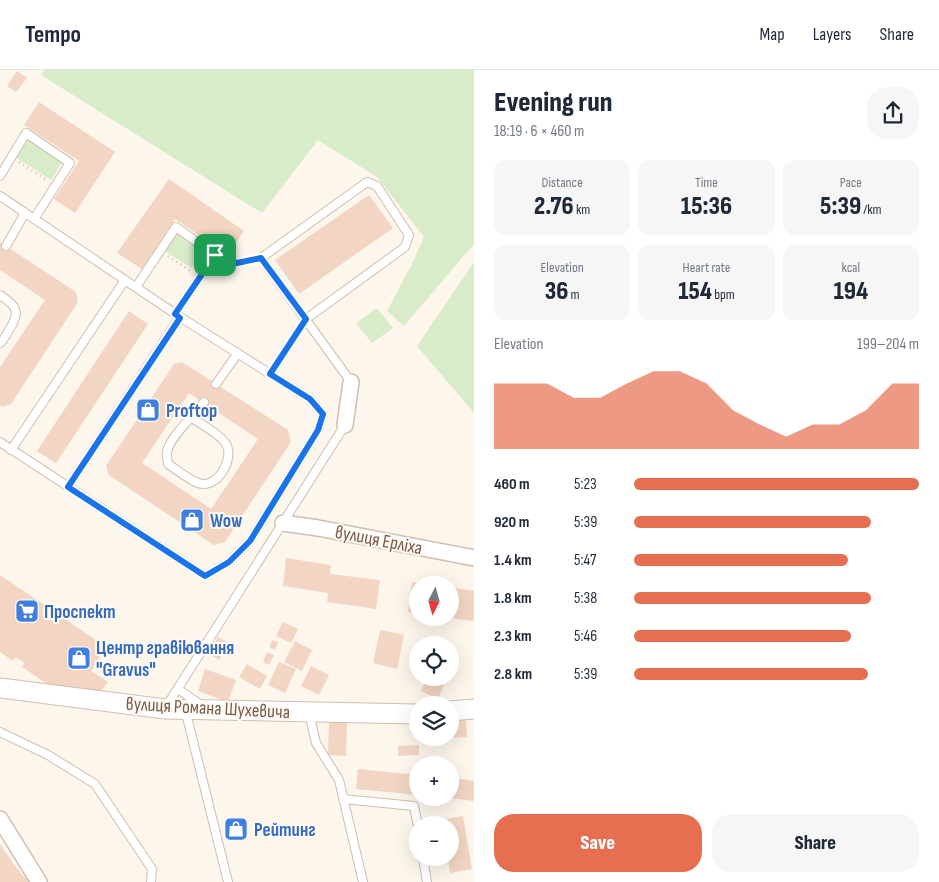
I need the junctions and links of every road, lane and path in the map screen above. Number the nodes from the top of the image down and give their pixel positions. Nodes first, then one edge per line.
1 (11, 158) junction
2 (0, 176) edge
3 (56, 186) junction
4 (0, 196) edge
5 (25, 213) junction
6 (34, 219) junction
7 (6, 246) dead end
8 (160, 251) junction
9 (215, 255) junction
10 (261, 258) junction
11 (200, 277) junction
12 (126, 280) junction
13 (136, 287) junction
14 (0, 295) edge
15 (178, 316) junction
16 (306, 319) junction
17 (0, 343) edge
18 (238, 353) junction
19 (270, 374) junction
20 (351, 382) joint
21 (216, 384) dead end
22 (204, 402) dead end
23 (192, 418) junction
24 (345, 425) joint
25 (0, 442) edge
26 (11, 450) junction
27 (68, 487) junction
28 (283, 523) junction
29 (474, 558) edge
30 (0, 688) edge
31 (178, 689) junction
32 (164, 709) junction
33 (185, 709) junction
34 (474, 709) edge
35 (207, 710) junction
36 (459, 710) edge
37 (309, 713) junction
38 (409, 714) edge
39 (0, 732) edge
40 (343, 799) junction
41 (416, 816) edge
42 (0, 819) edge
43 (425, 866) edge
44 (39, 882) edge
45 (151, 882) edge
46 (228, 882) edge
47 (363, 882) edge
48 (428, 882) edge

1 - 2 lane
1 - 3 path
1 - 3 lane
3 - 6 lane
4 - 5 lane
5 - 6 lane
5 - 7 lane
6 - 12 lane
8 - 9 lane
8 - 11 path
8 - 13 lane
9 - 10 path
9 - 11 lane
10 - 16 lane
10 - 16 lane
11 - 15 lane
12 - 13 lane
12 - 26 lane
13 - 15 lane
14 - 17 lane
15 - 18 lane
15 - 27 lane
16 - 19 path
16 - 20 lane
18 - 19 lane
18 - 21 lane
19 - 27 lane
20 - 24 street
22 - 23 lane
23 - 23 lane
24 - 28 lane
25 - 26 lane
26 - 27 lane
28 - 29 street, вулиця Ерліха
28 - 31 lane
30 - 32 street, вулиця Романа Шухевича
31 - 32 lane
31 - 35 lane
32 - 33 street, вулиця Романа Шухевича
33 - 35 street, вулиця Романа Шухевича
33 - 46 lane
34 - 36 street
35 - 37 street, вулиця Романа Шухевича
37 - 38 street, вулиця Романа Шухевича
37 - 40 lane
39 - 45 lane
40 - 41 lane
40 - 47 lane
42 - 44 street
43 - 48 lane

